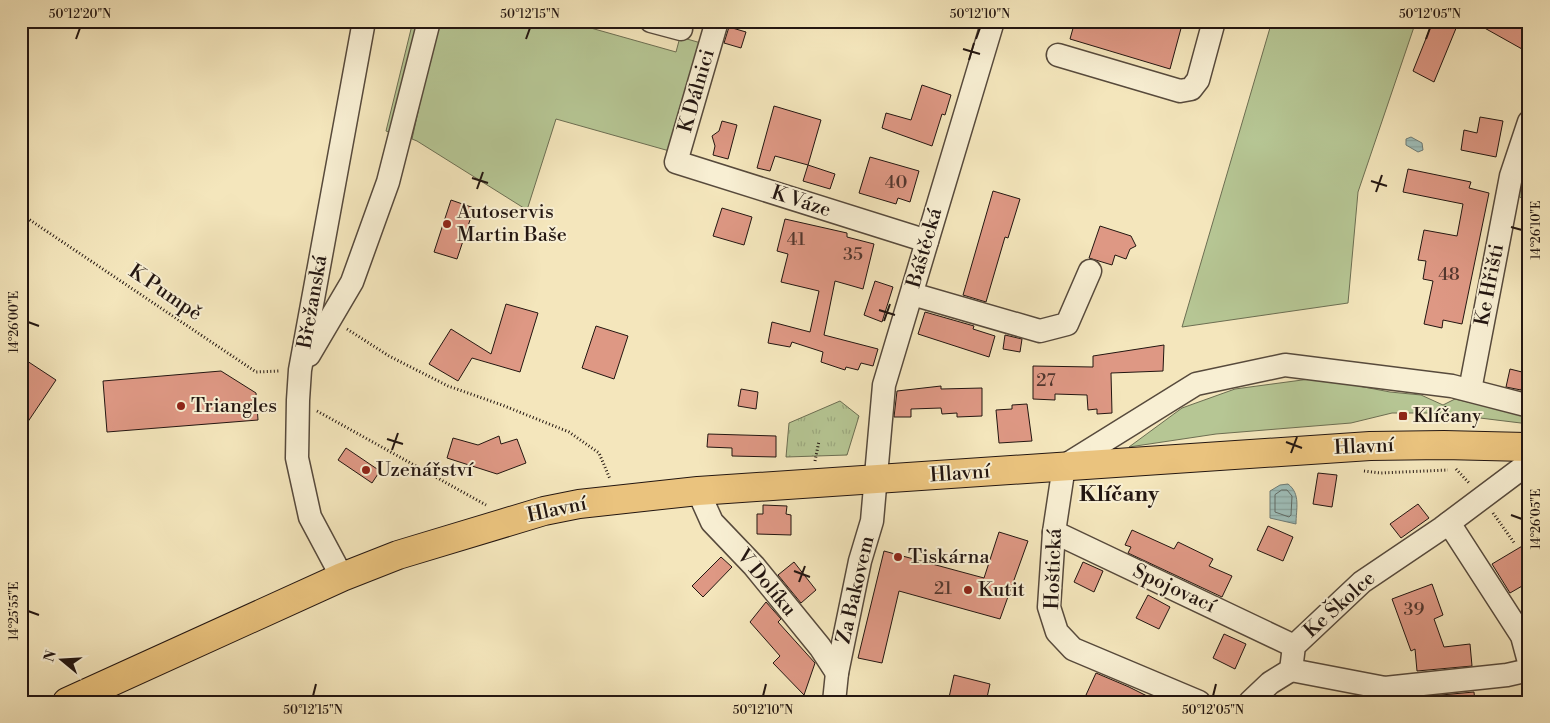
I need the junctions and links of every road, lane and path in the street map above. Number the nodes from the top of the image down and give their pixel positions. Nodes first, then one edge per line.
1 (364, 21) edge
2 (429, 21) edge
3 (651, 21) edge
4 (717, 21) edge
5 (993, 21) edge
6 (1214, 21) edge
7 (681, 29) dead end
8 (1058, 54) dead end
9 (1529, 122) edge
10 (676, 162) joint
11 (21, 214) edge
12 (927, 241) junction
13 (1090, 271) dead end
14 (912, 294) junction
15 (329, 320) junction
16 (300, 370) junction
17 (1470, 390) junction
18 (298, 400) junction
19 (1529, 406) edge
20 (819, 440) dead end
21 (1529, 448) edge
22 (815, 464) dead end
23 (1064, 466) junction
24 (875, 479) junction
25 (698, 491) junction
26 (615, 499) junction
27 (513, 520) junction
28 (1449, 523) junction
29 (1054, 532) junction
30 (342, 577) junction
31 (1294, 646) junction
32 (1529, 662) edge
33 (1291, 670) junction
34 (1529, 670) edge
35 (837, 673) junction
36 (67, 702) edge
37 (834, 702) edge
38 (1199, 702) edge
39 (1250, 702) edge

1 - 16 street, Břežanská
2 - 15 street
3 - 7 street
4 - 10 street, K Dálnici
5 - 12 street, Báštěcká
6 - 8 street
9 - 17 street, Ke Hřišti
10 - 12 street, K Váze
11 - 16 path, K Pumpě
12 - 14 street, Báštěcká
13 - 14 street
14 - 24 street, Báštěcká
15 - 16 street
15 - 26 path
16 - 18 street, Břežanská
17 - 19 street
17 - 23 street
18 - 27 path
18 - 30 street, Břežanská
20 - 22 path
21 - 23 main road, Hlavní
21 - 28 street, Ke Školce
23 - 24 main road, Hlavní
23 - 29 street, Hoštická
24 - 25 main road, Hlavní
24 - 35 street, Za Bakovem
25 - 26 main road, Hlavní
25 - 35 street, V Dolíku
26 - 27 main road, Hlavní
27 - 30 main road, Hlavní
28 - 31 street, Ke Školce
28 - 32 street
29 - 31 street, Spojovací
29 - 38 street, Hoštická
30 - 36 main road, Hlavní
31 - 33 street, Ke Školce
33 - 34 street
33 - 39 street
35 - 37 street, Za Bakovem

